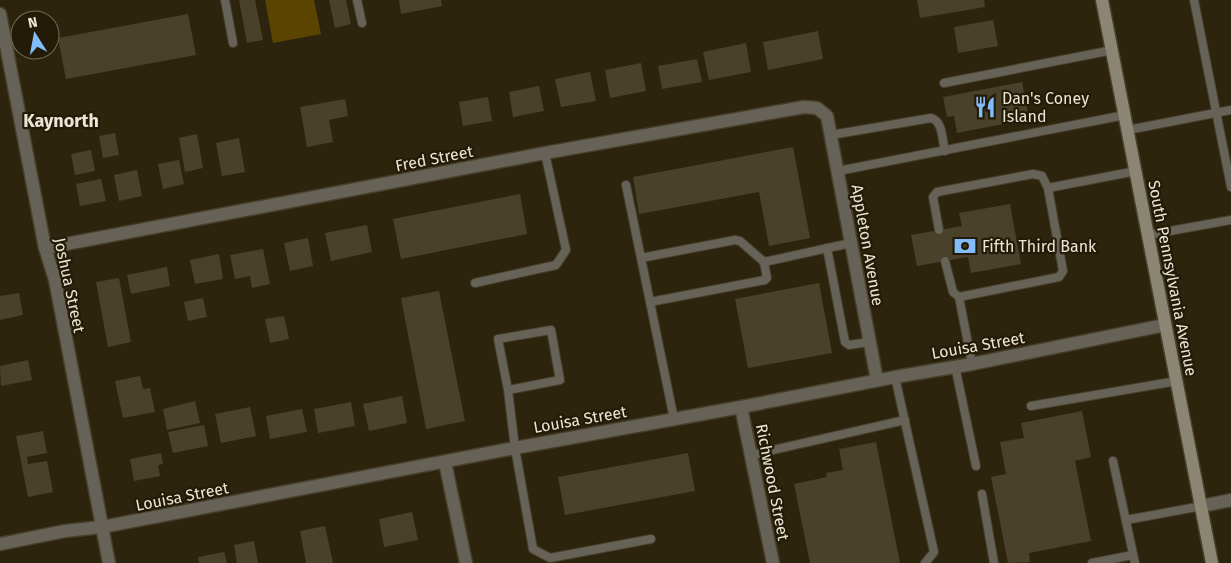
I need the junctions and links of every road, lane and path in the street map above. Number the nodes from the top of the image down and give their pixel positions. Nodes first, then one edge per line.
1 (225, 0) edge
2 (357, 0) edge
3 (1102, 0) edge
4 (1194, 0) edge
5 (0, 14) edge
6 (362, 24) dead end
7 (233, 43) dead end
8 (1113, 50) junction
9 (944, 83) dead end
10 (1231, 110) edge
11 (1217, 112) junction
12 (827, 116) joint
13 (1125, 116) junction
14 (1128, 130) junction
15 (831, 136) junction
16 (944, 151) junction
17 (545, 153) junction
18 (838, 171) junction
19 (1136, 171) junction
20 (626, 185) dead end
21 (1231, 187) edge
22 (1048, 188) junction
23 (1231, 220) edge
24 (939, 230) dead end
25 (1148, 235) junction
26 (851, 243) junction
27 (45, 248) junction
28 (827, 248) junction
29 (641, 258) junction
30 (945, 261) dead end
31 (764, 262) junction
32 (475, 283) dead end
33 (959, 297) junction
34 (650, 302) junction
35 (1165, 325) junction
36 (869, 342) junction
37 (972, 364) junction
38 (955, 366) junction
39 (895, 377) junction
40 (877, 380) junction
41 (1177, 381) junction
42 (508, 390) junction
43 (1031, 406) dead end
44 (741, 407) junction
45 (674, 418) junction
46 (905, 420) junction
47 (515, 448) junction
48 (751, 455) junction
49 (1113, 461) dead end
50 (445, 462) junction
51 (976, 466) dead end
52 (982, 494) dead end
53 (1231, 500) edge
54 (1202, 506) junction
55 (1126, 520) junction
56 (102, 527) junction
57 (651, 539) dead end
58 (0, 544) edge
59 (1134, 559) edge
60 (109, 563) edge
61 (466, 563) edge
62 (772, 563) edge
63 (925, 563) edge
64 (994, 563) edge
65 (1092, 563) edge
66 (1212, 563) edge

1 - 7 lane
2 - 6 lane
3 - 8 main road, South Pennsylvania Avenue
4 - 11 lane
5 - 27 street, Joshua Street
8 - 9 lane
8 - 13 main road, South Pennsylvania Avenue
10 - 11 lane
11 - 14 lane
11 - 21 lane
12 - 15 street, Appleton Avenue
12 - 17 street, Fred Street
13 - 14 main road, South Pennsylvania Avenue
13 - 16 lane
14 - 19 main road, South Pennsylvania Avenue
15 - 16 lane
15 - 18 street, Appleton Avenue
16 - 18 lane
17 - 27 street, Fred Street
17 - 32 lane
18 - 26 street, Appleton Avenue
19 - 22 lane
19 - 25 main road, South Pennsylvania Avenue
20 - 29 lane
22 - 24 lane
22 - 33 lane
23 - 25 lane
25 - 35 main road, South Pennsylvania Avenue
26 - 28 lane
26 - 36 street, Appleton Avenue
27 - 56 street, Joshua Street
28 - 31 lane
28 - 36 lane
29 - 31 lane
29 - 34 lane
30 - 33 lane
31 - 34 lane
33 - 37 lane
34 - 45 lane
35 - 37 street, Louisa Street
35 - 41 main road, South Pennsylvania Avenue
36 - 40 street, Appleton Avenue
37 - 38 street, Louisa Street
38 - 39 street, Louisa Street
38 - 51 lane
39 - 40 street, Louisa Street
39 - 46 lane
40 - 44 street, Louisa Street
41 - 43 lane
41 - 54 main road, South Pennsylvania Avenue
42 - 42 lane
42 - 47 lane
44 - 45 street, Louisa Street
44 - 48 street, Richwood Street
45 - 47 street, Louisa Street
46 - 48 lane
46 - 63 lane
47 - 50 street, Louisa Street
47 - 57 lane
48 - 62 street, Richwood Street
49 - 55 lane
50 - 56 street, Louisa Street
50 - 61 street
52 - 64 lane
53 - 54 street
54 - 55 lane
54 - 66 main road, South Pennsylvania Avenue
55 - 59 lane
56 - 58 street, Louisa Street
56 - 60 street, Joshua Street
59 - 65 lane

